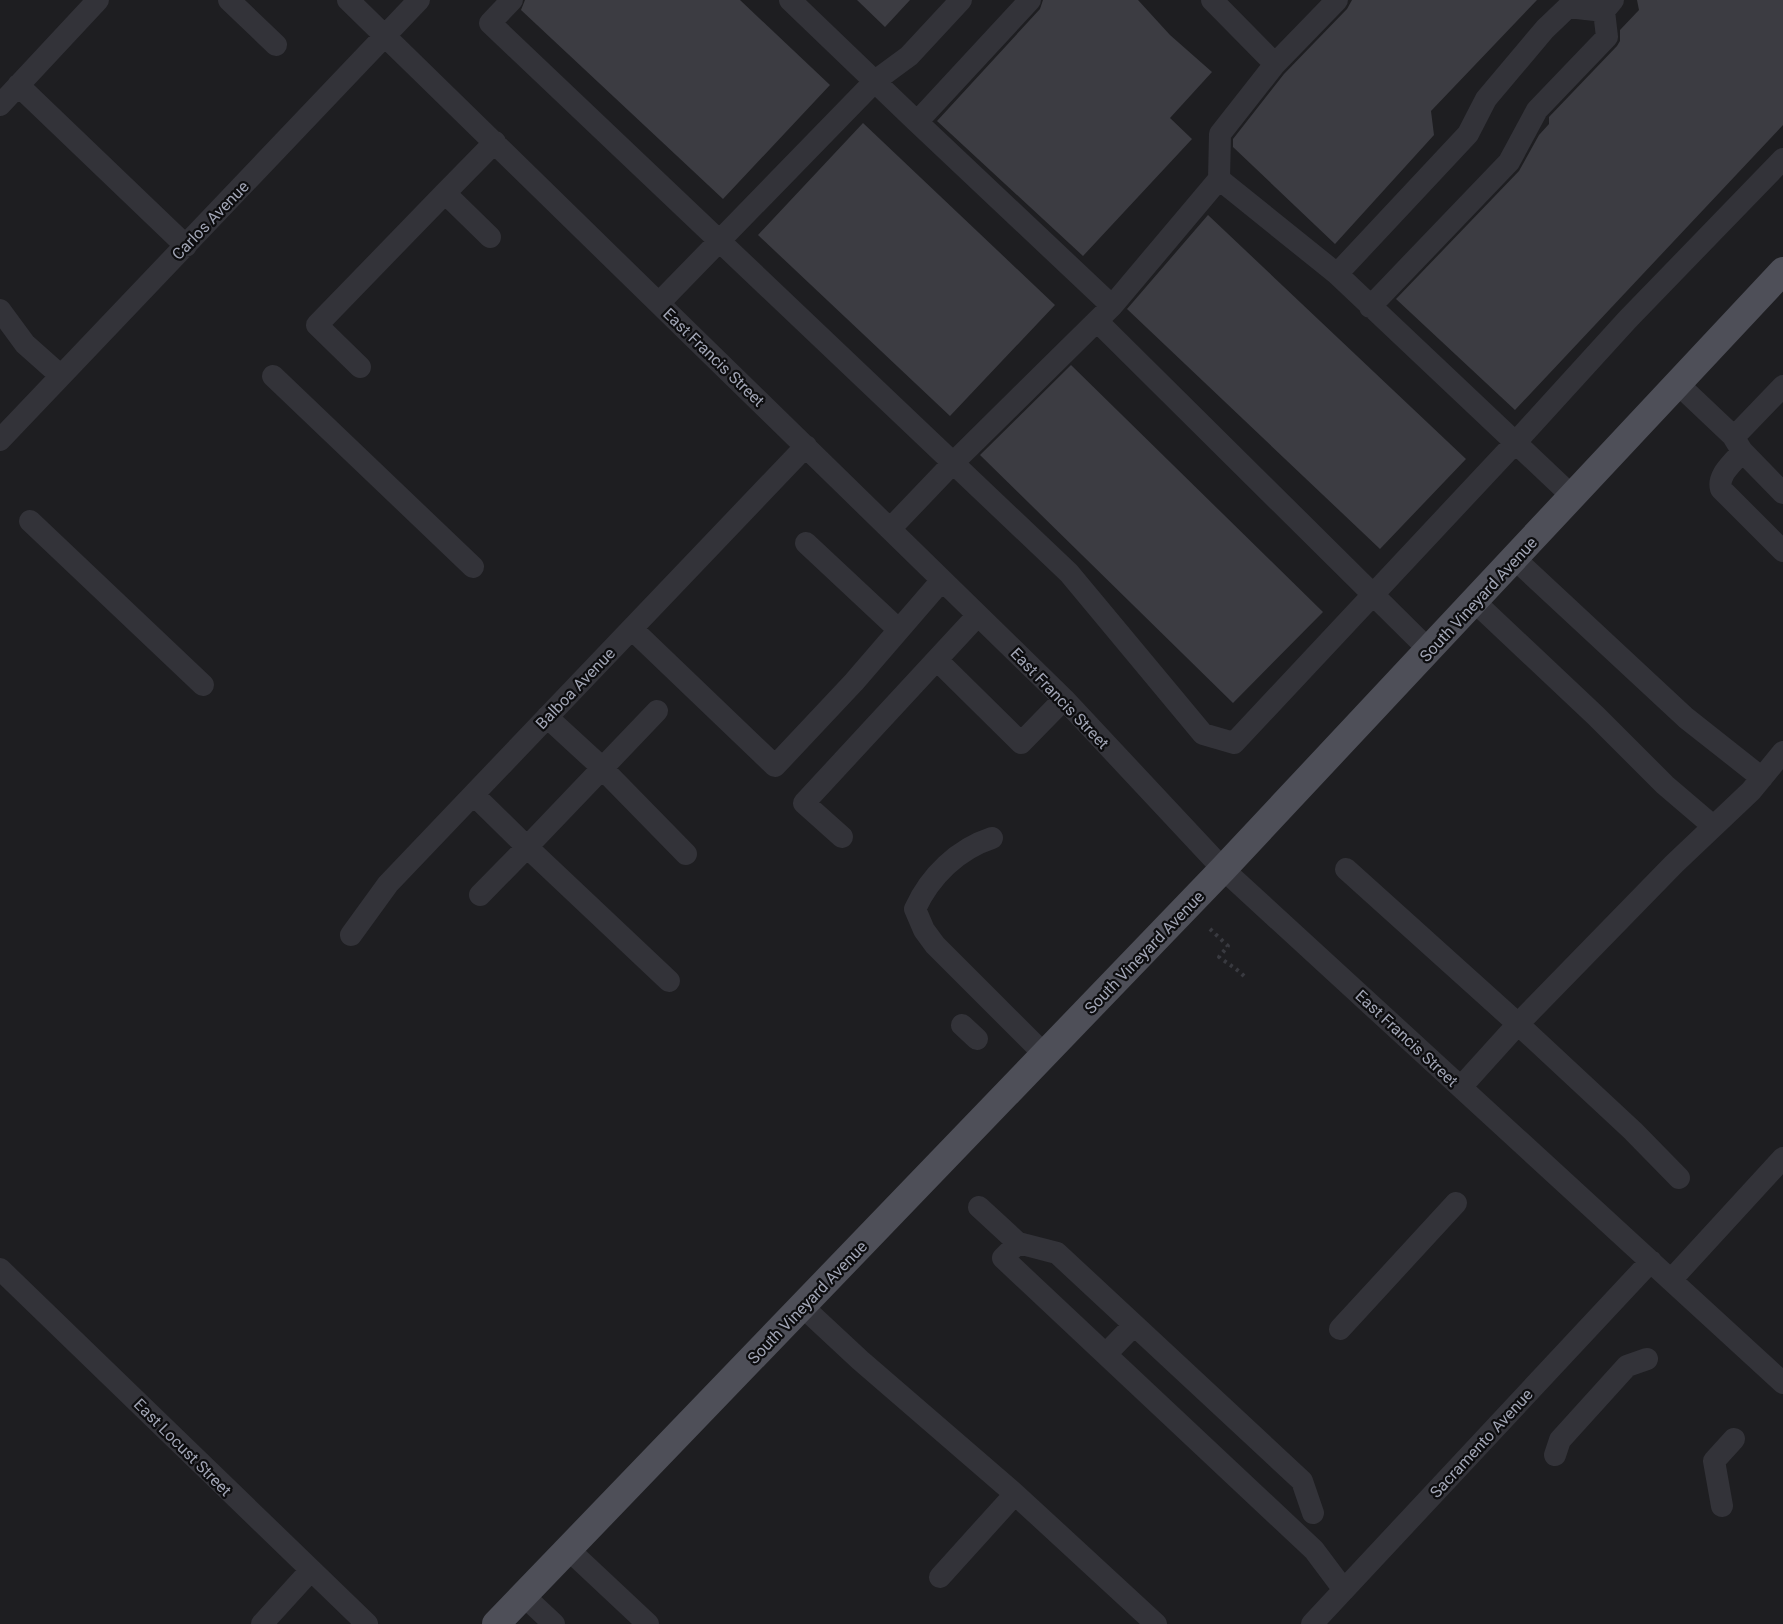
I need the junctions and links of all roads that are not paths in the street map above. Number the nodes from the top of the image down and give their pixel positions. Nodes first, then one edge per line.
1 (98, 0) edge
2 (229, 0) edge
3 (348, 0) edge
4 (419, 0) edge
5 (512, 0) edge
6 (790, 0) edge
7 (961, 0) edge
8 (1030, 0) edge
9 (1212, 0) edge
10 (1337, 0) edge
11 (1609, 5) edge
12 (386, 36) junction
13 (276, 45) dead end
14 (1275, 64) junction
15 (875, 81) junction
16 (18, 85) junction
17 (0, 105) edge
18 (917, 122) junction
19 (495, 142) junction
20 (1783, 159) edge
21 (1219, 179) junction
22 (445, 193) junction
23 (490, 237) dead end
24 (719, 241) junction
25 (186, 246) junction
26 (1783, 271) edge
27 (1337, 274) junction
28 (659, 303) junction
29 (1370, 307) junction
30 (1105, 313) junction
31 (5, 326) edge
32 (360, 367) dead end
33 (61, 376) junction
34 (273, 376) dead end
35 (1678, 384) junction
36 (1783, 386) edge
37 (0, 440) edge
38 (1515, 443) junction
39 (1738, 444) junction
40 (806, 446) junction
41 (952, 464) junction
42 (1783, 493) edge
43 (1573, 497) junction
44 (30, 521) dead end
45 (890, 529) junction
46 (806, 543) dead end
47 (1783, 551) edge
48 (1515, 559) junction
49 (473, 567) dead end
50 (942, 580) junction
51 (1373, 595) junction
52 (1475, 602) junction
53 (978, 615) junction
54 (632, 629) junction
55 (899, 630) junction
56 (1429, 650) junction
57 (937, 660) junction
58 (203, 685) dead end
59 (1064, 699) junction
60 (657, 711) dead end
61 (547, 717) junction
62 (1783, 753) edge
63 (602, 770) junction
64 (1762, 778) junction
65 (474, 795) junction
66 (1713, 826) junction
67 (842, 837) dead end
68 (992, 838) dead end
69 (527, 847) junction
70 (686, 854) dead end
71 (1223, 869) junction
72 (1346, 869) dead end
73 (480, 896) dead end
74 (351, 935) dead end
75 (669, 981) dead end
76 (1518, 1024) junction
77 (1045, 1055) junction
78 (1461, 1087) junction
79 (1783, 1158) edge
80 (1679, 1178) dead end
81 (1456, 1203) dead end
82 (979, 1207) dead end
83 (1018, 1243) junction
84 (1651, 1261) junction
85 (0, 1269) edge
86 (1671, 1280) junction
87 (802, 1306) junction
88 (1134, 1325) junction
89 (1340, 1329) dead end
90 (1106, 1354) junction
91 (1647, 1359) dead end
92 (1783, 1383) edge
93 (1734, 1439) dead end
94 (1555, 1455) dead end
95 (1015, 1494) junction
96 (1722, 1506) dead end
97 (1313, 1513) dead end
98 (568, 1549) junction
99 (311, 1570) junction
100 (940, 1576) dead end
101 (1344, 1590) junction
102 (523, 1595) junction
103 (262, 1624) edge
104 (367, 1624) edge
105 (496, 1624) edge
106 (554, 1624) edge
107 (648, 1624) edge
108 (1156, 1624) edge
109 (1312, 1624) edge

1 - 16 street
2 - 13 street
3 - 12 street, East Francis Street
4 - 12 street, Carlos Avenue
5 - 24 street
6 - 15 street
7 - 15 street
8 - 18 street
9 - 14 street
10 - 14 street
11 - 27 street
11 - 29 street
12 - 19 street, East Francis Street
12 - 25 street, Carlos Avenue
14 - 21 street
15 - 18 street
15 - 24 street
16 - 17 street
16 - 25 street
18 - 30 street
19 - 22 street
19 - 28 street, East Francis Street
20 - 38 street
21 - 27 street
21 - 30 street
22 - 23 street
22 - 32 street
24 - 28 street
24 - 41 street
25 - 33 street, Carlos Avenue
26 - 35 main road, South Vineyard Avenue
27 - 29 street
28 - 40 street, East Francis Street
29 - 38 street
30 - 41 street
30 - 51 street
31 - 33 street
33 - 37 street, Carlos Avenue
34 - 49 street
35 - 39 street
35 - 43 main road, South Vineyard Avenue
36 - 39 street
38 - 43 street
38 - 51 street
39 - 42 street
39 - 47 street
40 - 45 street, East Francis Street
40 - 54 street, Balboa Avenue
41 - 45 street
41 - 51 street
43 - 48 main road, South Vineyard Avenue
44 - 58 street
45 - 50 street, East Francis Street
46 - 55 street
48 - 52 main road, South Vineyard Avenue
48 - 64 street
50 - 53 street, East Francis Street
50 - 55 street
51 - 56 street
52 - 56 main road, South Vineyard Avenue
52 - 66 street
53 - 57 street
53 - 59 street, East Francis Street
54 - 55 street
54 - 61 street, Balboa Avenue
56 - 71 main road, South Vineyard Avenue
57 - 59 street
57 - 67 street
59 - 71 street, East Francis Street
60 - 63 street
61 - 63 street
61 - 65 street, Balboa Avenue
62 - 64 street
63 - 69 street
63 - 70 street
64 - 66 street
65 - 69 street
65 - 74 street, Balboa Avenue
66 - 76 street
68 - 77 street
69 - 73 street
69 - 75 street
71 - 77 main road, South Vineyard Avenue
71 - 78 street, East Francis Street
72 - 76 street
76 - 78 street
76 - 80 street
77 - 87 main road, South Vineyard Avenue
78 - 84 street, East Francis Street
79 - 86 street
81 - 89 street
82 - 83 street
83 - 88 street
83 - 90 street
84 - 86 street, East Francis Street
84 - 101 street, Sacramento Avenue
85 - 99 street, East Locust Street
86 - 92 street, East Francis Street
87 - 95 street
87 - 98 main road, South Vineyard Avenue
88 - 90 street
88 - 97 street
90 - 101 street
91 - 94 street
93 - 96 street
95 - 100 street
95 - 108 street
98 - 102 main road, South Vineyard Avenue
98 - 107 street
99 - 103 street
99 - 104 street, East Locust Street
101 - 109 street, Sacramento Avenue
102 - 105 main road, South Vineyard Avenue
102 - 106 street

